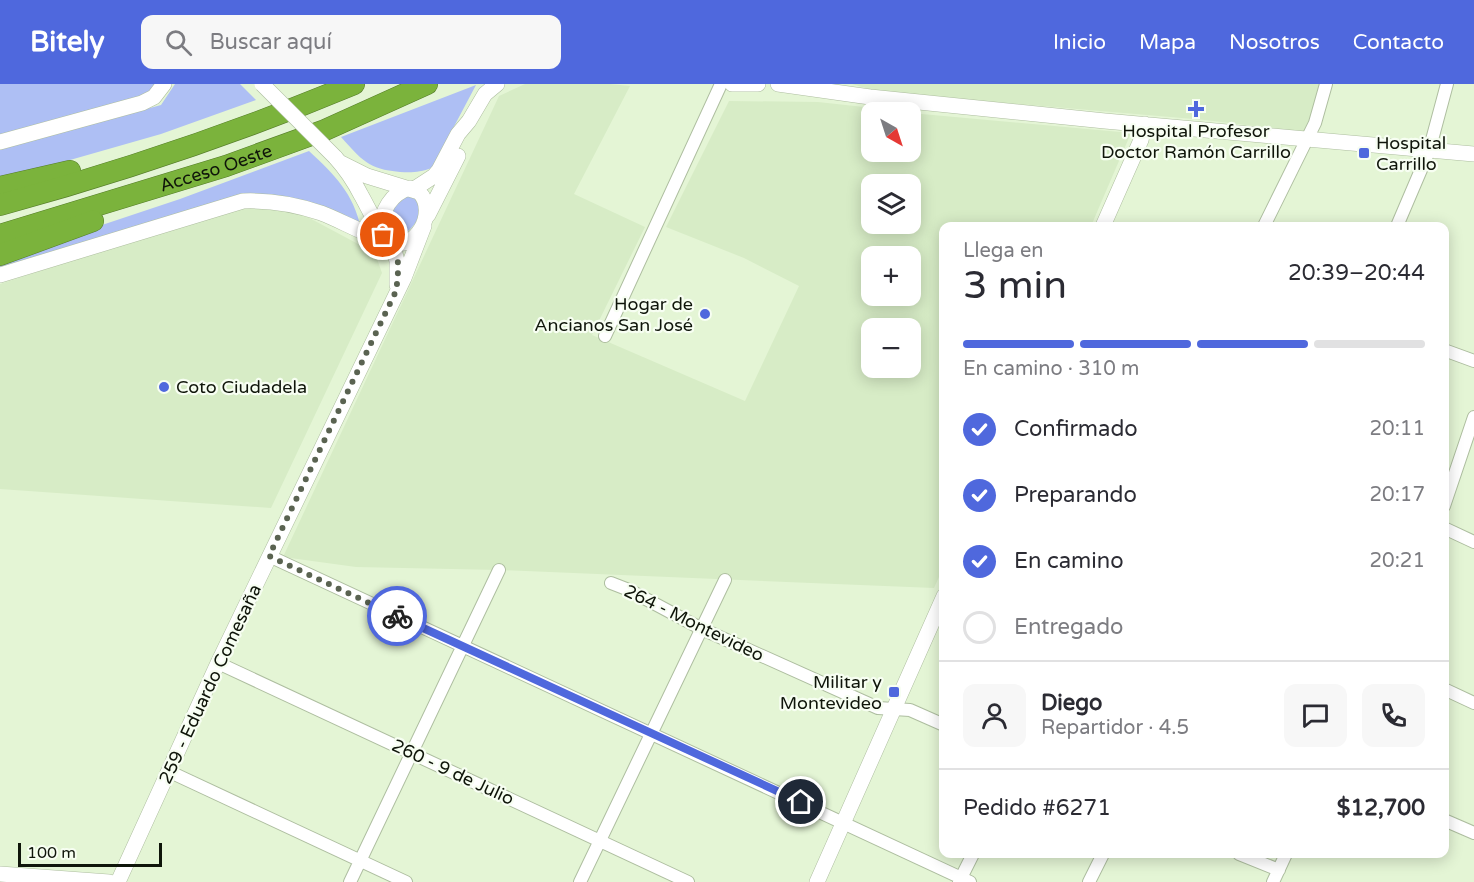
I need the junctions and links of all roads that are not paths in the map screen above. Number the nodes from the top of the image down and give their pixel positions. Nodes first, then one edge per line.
1 (164, 84) edge
2 (262, 84) edge
3 (354, 84) edge
4 (426, 84) edge
5 (497, 84) edge
6 (721, 84) edge
7 (732, 84) edge
8 (758, 84) edge
9 (778, 84) edge
10 (1326, 84) edge
11 (1447, 84) edge
12 (805, 86) edge
13 (469, 121) junction
14 (1145, 124) junction
15 (1308, 139) junction
16 (0, 142) edge
17 (174, 151) junction
18 (1429, 151) junction
19 (1474, 154) edge
20 (338, 160) junction
21 (226, 166) junction
22 (0, 187) edge
23 (412, 189) junction
24 (0, 205) edge
25 (426, 220) junction
26 (1105, 222) edge
27 (1266, 222) edge
28 (1399, 222) edge
29 (0, 235) edge
30 (386, 237) junction
31 (0, 255) edge
32 (0, 275) edge
33 (396, 291) junction
34 (605, 336) dead end
35 (1449, 352) edge
36 (1474, 362) edge
37 (1474, 417) edge
38 (1449, 491) edge
39 (1449, 530) edge
40 (1474, 542) edge
41 (269, 556) junction
42 (499, 570) dead end
43 (725, 580) dead end
44 (611, 583) dead end
45 (939, 608) edge
46 (702, 629) junction
47 (462, 647) junction
48 (218, 663) junction
49 (1449, 691) edge
50 (1474, 703) edge
51 (894, 709) junction
52 (939, 723) edge
53 (651, 734) junction
54 (412, 752) junction
55 (168, 771) junction
56 (843, 822) junction
57 (1449, 822) edge
58 (1474, 833) edge
59 (599, 841) junction
60 (972, 858) edge
61 (1101, 858) edge
62 (1249, 858) edge
63 (1284, 858) edge
64 (360, 861) junction
65 (1279, 870) junction
66 (0, 874) edge
67 (963, 881) edge
68 (109, 882) edge
69 (118, 882) edge
70 (350, 882) edge
71 (406, 882) edge
72 (580, 882) edge
73 (688, 882) edge
74 (817, 882) edge
75 (1089, 882) edge
76 (1273, 882) edge

1 - 16 street
2 - 20 street, bridge
3 - 17 highway, Acceso Oeste
4 - 21 highway, Acceso Oeste
5 - 13 street, 259 - Eduardo Comesaña
6 - 34 street
7 - 8 street
9 - 12 street
10 - 15 street
11 - 18 street
12 - 14 street
13 - 23 street, 259 - Eduardo Comesaña
13 - 25 street, 259 - Eduardo Comesaña
14 - 15 street
14 - 26 street
15 - 18 street
15 - 27 street
17 - 22 highway
17 - 24 highway, Acceso Oeste
18 - 19 street
18 - 28 street
20 - 23 street
20 - 30 street
21 - 29 highway, Acceso Oeste
21 - 31 highway
23 - 25 street
23 - 30 street
25 - 30 street
25 - 33 street, 259 - Eduardo Comesaña
30 - 32 street
30 - 33 street, 259 - Eduardo Comesaña
33 - 41 street, 259 - Eduardo Comesaña
35 - 36 street
37 - 38 street
39 - 40 street
41 - 47 street
41 - 48 street, 259 - Eduardo Comesaña
42 - 47 street
43 - 46 street
44 - 46 street, 264 - Montevideo
45 - 51 street
46 - 51 street, 264 - Montevideo
46 - 53 street
47 - 53 street
47 - 54 street
48 - 54 street, 260 - 9 de Julio
48 - 55 street, 259 - Eduardo Comesaña
49 - 50 street
51 - 52 street, 264 - Montevideo
51 - 56 street
53 - 56 street
53 - 59 street
54 - 59 street, 260 - 9 de Julio
54 - 64 street
55 - 64 street
55 - 69 street, 259 - Eduardo Comesaña
56 - 67 street
56 - 74 street
57 - 58 street
59 - 72 street
59 - 73 street, 260 - 9 de Julio
60 - 67 street
61 - 75 street
62 - 65 street
63 - 65 street
64 - 70 street
64 - 71 street
65 - 76 street
66 - 68 street

